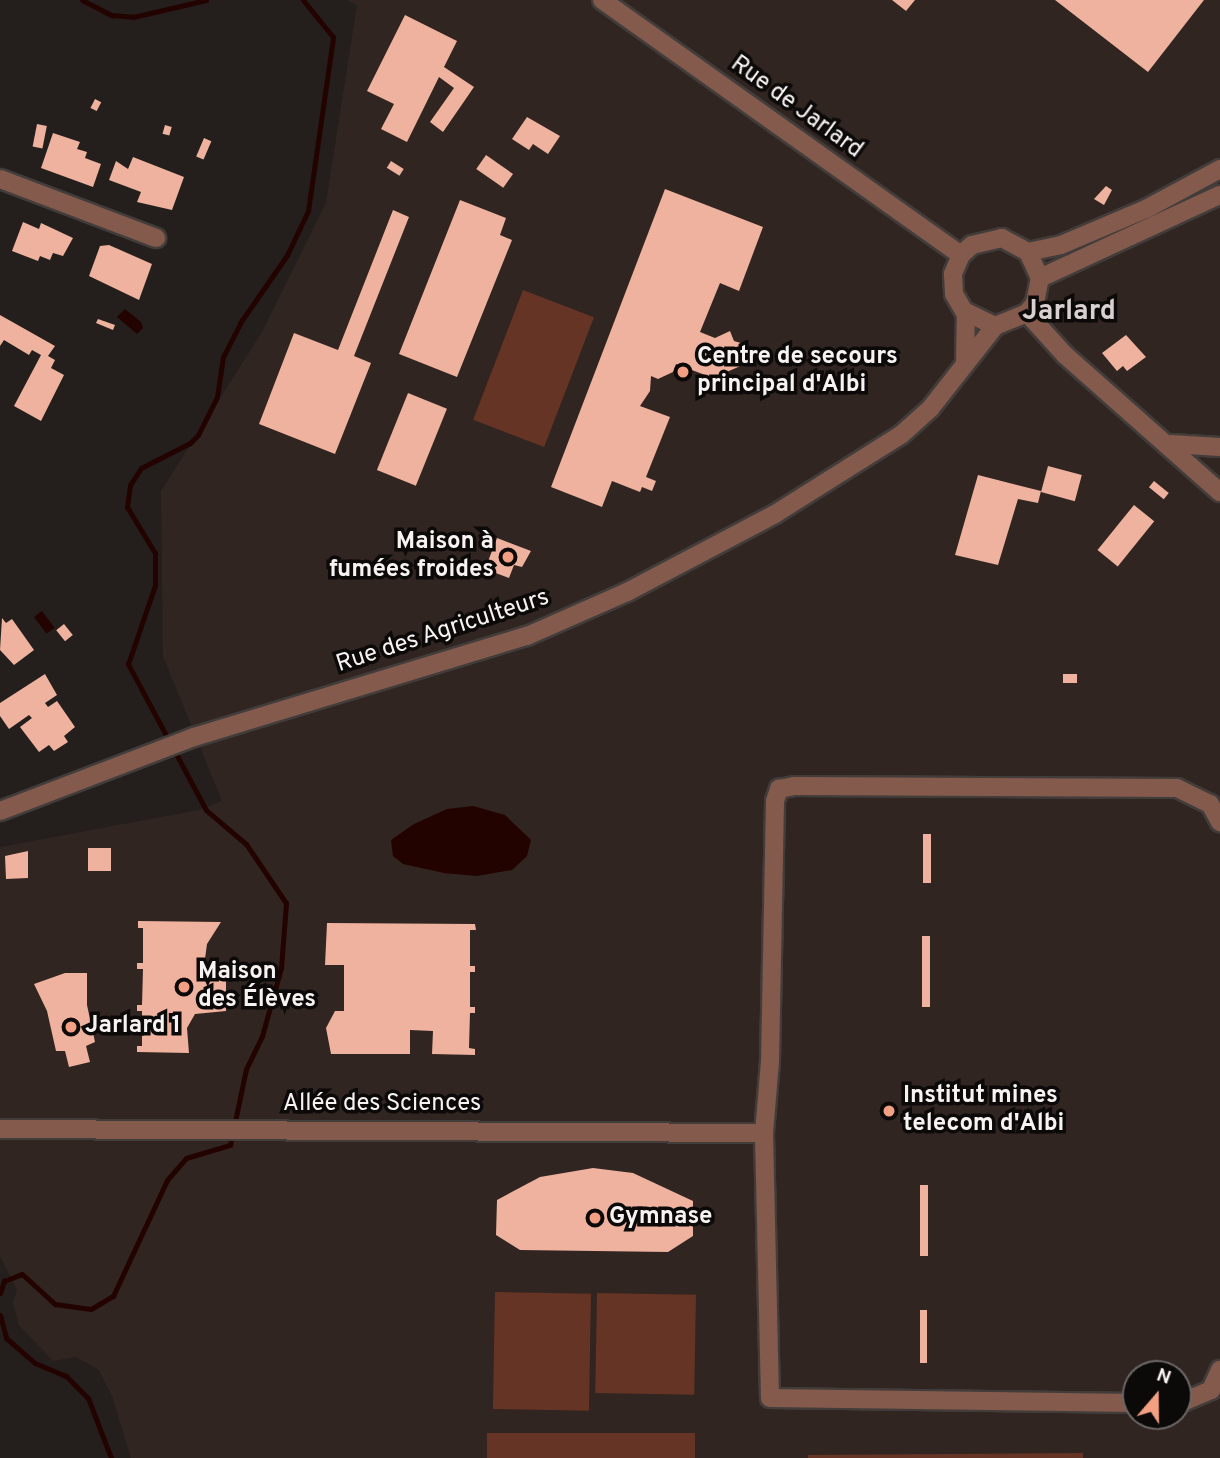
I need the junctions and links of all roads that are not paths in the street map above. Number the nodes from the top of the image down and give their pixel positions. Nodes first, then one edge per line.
1 (602, 0) edge
2 (1220, 169) edge
3 (0, 179) edge
4 (1220, 195) edge
5 (156, 238) dead end
6 (1028, 252) junction
7 (961, 255) junction
8 (1040, 278) junction
9 (966, 312) junction
10 (1027, 313) junction
11 (995, 326) junction
12 (965, 362) junction
13 (1171, 444) junction
14 (1220, 447) edge
15 (1220, 492) edge
16 (0, 811) edge
17 (1220, 822) edge
18 (0, 1129) edge
19 (764, 1133) junction
20 (1220, 1370) edge
21 (1192, 1398) edge
22 (1122, 1403) edge

1 - 7 street, Rue de Jarlard
2 - 6 street
3 - 5 street
4 - 8 street
6 - 7 street
6 - 8 street
7 - 9 street
8 - 10 street
9 - 11 street
9 - 12 street
10 - 11 street, Rue des Agriculteurs
10 - 13 street
11 - 12 street, Rue des Agriculteurs
12 - 16 street, Rue des Agriculteurs
13 - 14 street
13 - 15 street
17 - 19 street
18 - 19 street, Allée des Sciences
19 - 22 street
20 - 21 street

